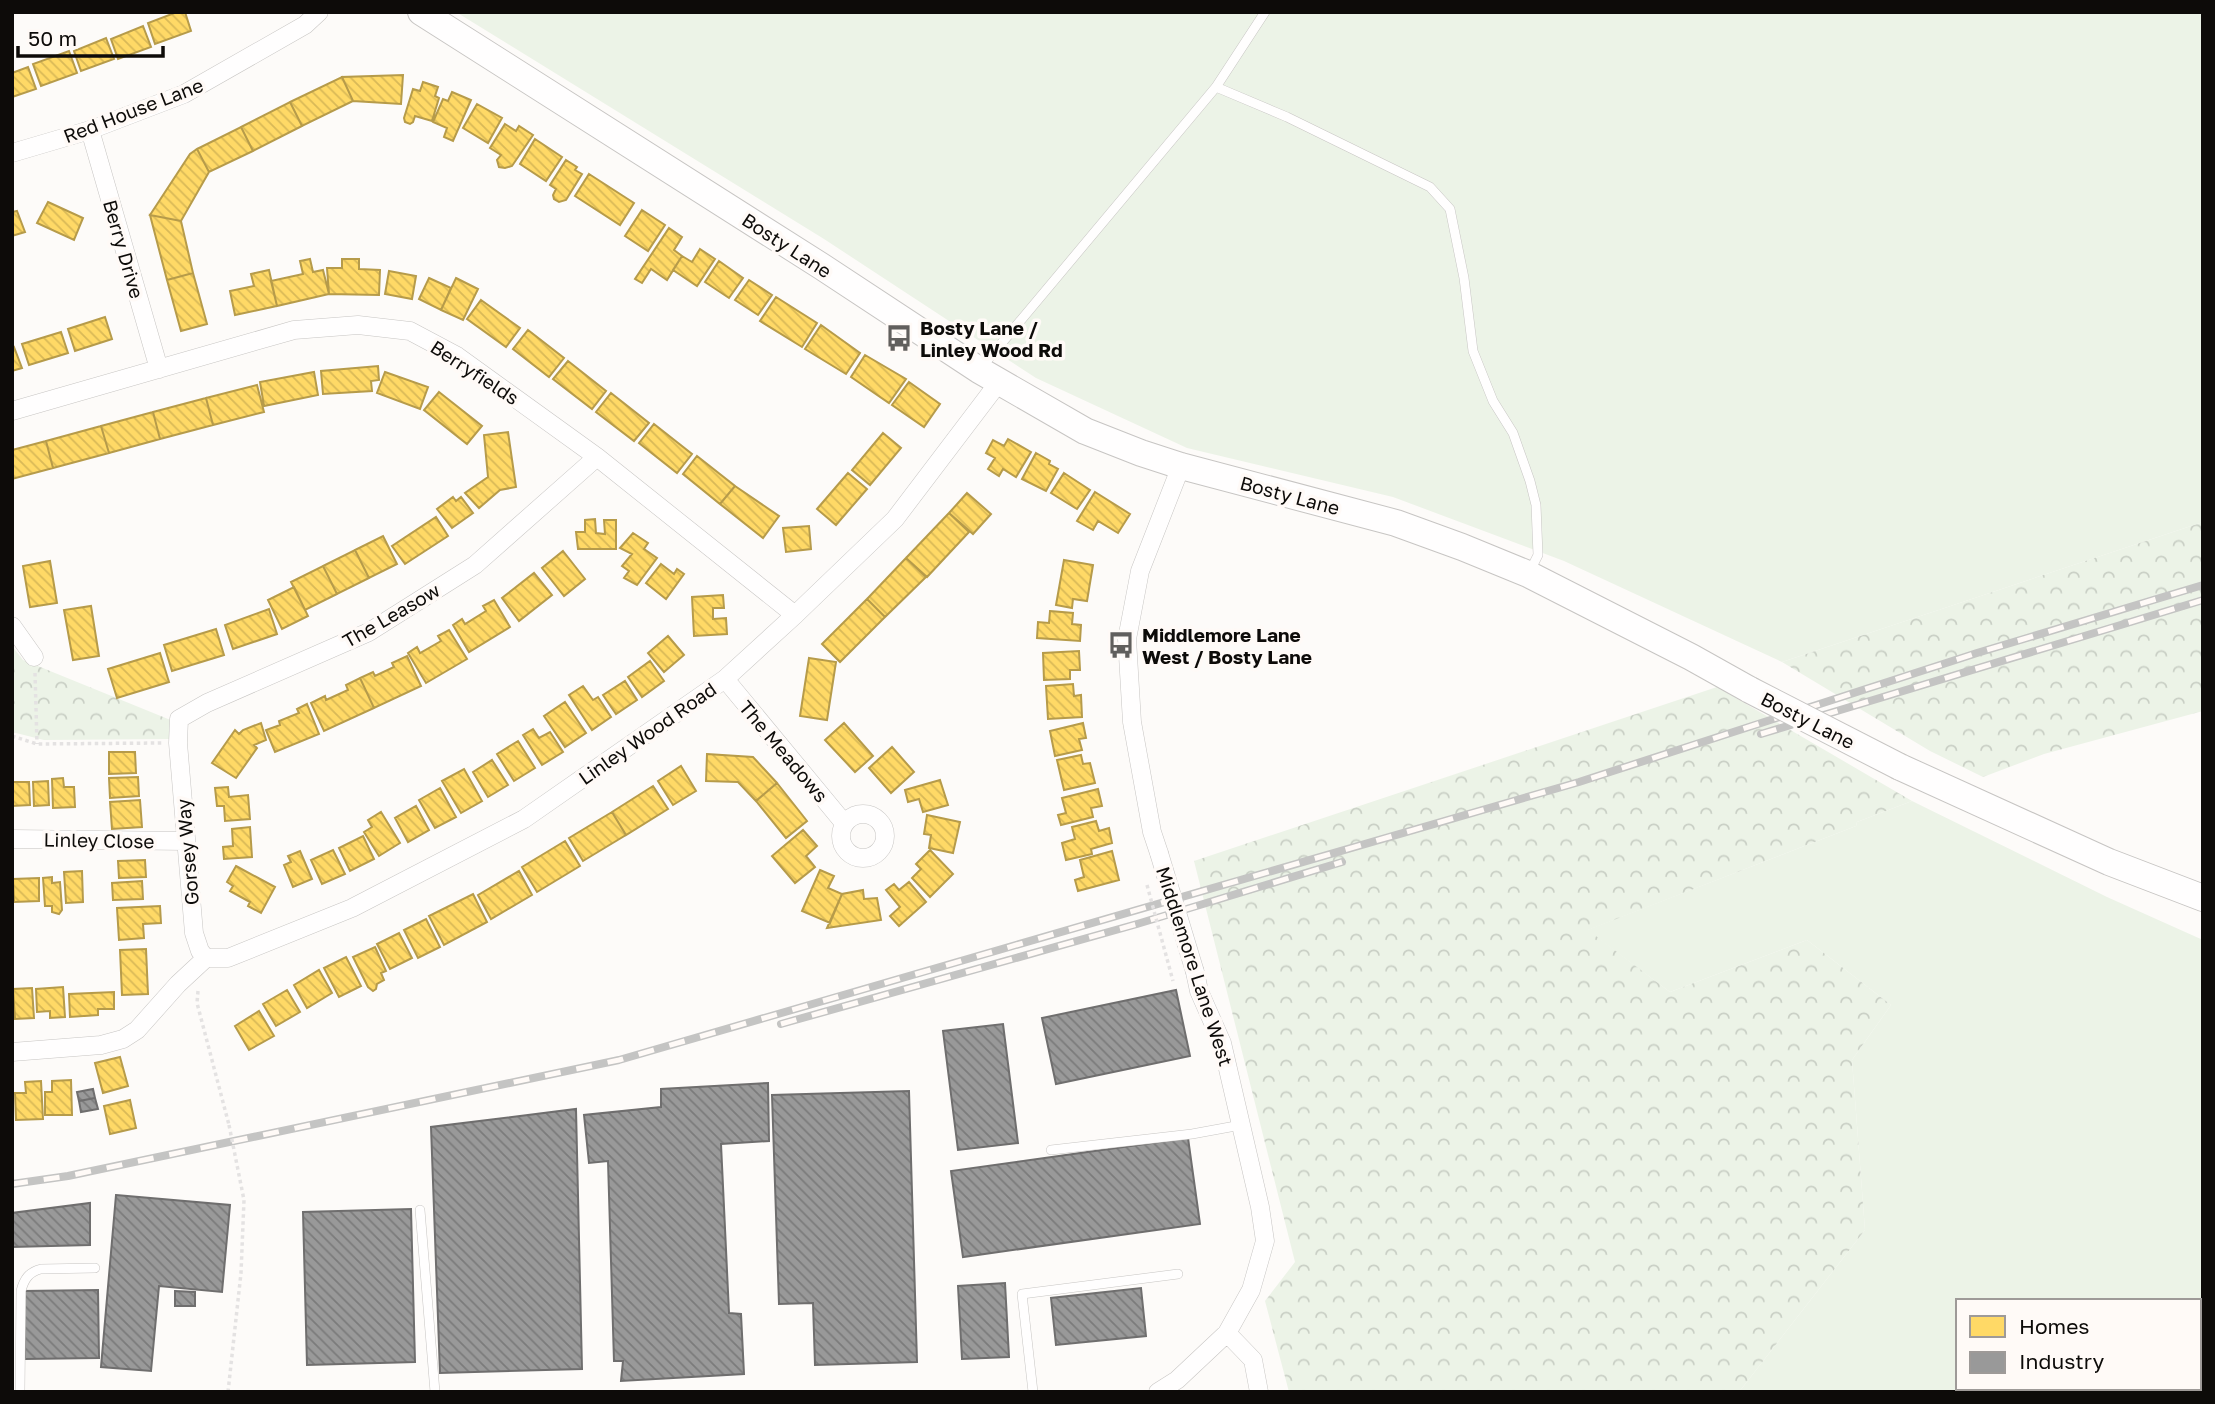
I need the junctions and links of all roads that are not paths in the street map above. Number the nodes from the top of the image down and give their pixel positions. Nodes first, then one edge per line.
1 (319, 12) edge
2 (422, 12) edge
3 (1265, 12) edge
4 (1216, 87) junction
5 (90, 130) junction
6 (12, 153) edge
7 (159, 369) junction
8 (989, 376) junction
9 (12, 411) edge
10 (597, 457) junction
11 (1181, 466) junction
12 (1528, 574) junction
13 (795, 615) junction
14 (12, 626) edge
15 (34, 657) road end
16 (725, 679) junction
17 (178, 743) joint
18 (844, 823) dead end
19 (12, 839) edge
20 (186, 841) junction
21 (2203, 898) edge
22 (206, 958) junction
23 (12, 1052) edge
24 (1241, 1125) junction
25 (1051, 1150) dead end
26 (420, 1210) dead end
27 (94, 1268) dead end
28 (1178, 1274) dead end
29 (1227, 1333) junction
30 (20, 1392) edge
31 (435, 1392) edge
32 (1033, 1392) edge
33 (1158, 1392) edge
34 (1259, 1392) edge

1 - 5 street, Red House Lane
2 - 8 main road, Bosty Lane
3 - 4 lane
4 - 8 lane
4 - 12 lane
5 - 6 street, Red House Lane
5 - 7 street, Berry Drive
7 - 9 street, Berryfields
7 - 10 street, Berryfields
8 - 11 main road, Bosty Lane
8 - 13 street, Linley Wood Road
10 - 13 street, Berryfields
10 - 17 street, The Leasow
11 - 12 main road, Bosty Lane
11 - 24 street, Middlemore Lane West, bridge
12 - 21 main road, Bosty Lane, bridge
13 - 16 street, Linley Wood Road
14 - 15 street
16 - 18 street, The Meadows
16 - 22 street, Linley Wood Road
17 - 20 street, Gorsey Way
19 - 20 street, Linley Close
20 - 22 street, Gorsey Way
22 - 23 street
24 - 25 lane
24 - 29 street, Middlemore Lane West
26 - 31 lane
27 - 30 lane
28 - 32 lane
29 - 33 street, Middlemore Lane West
29 - 34 street

